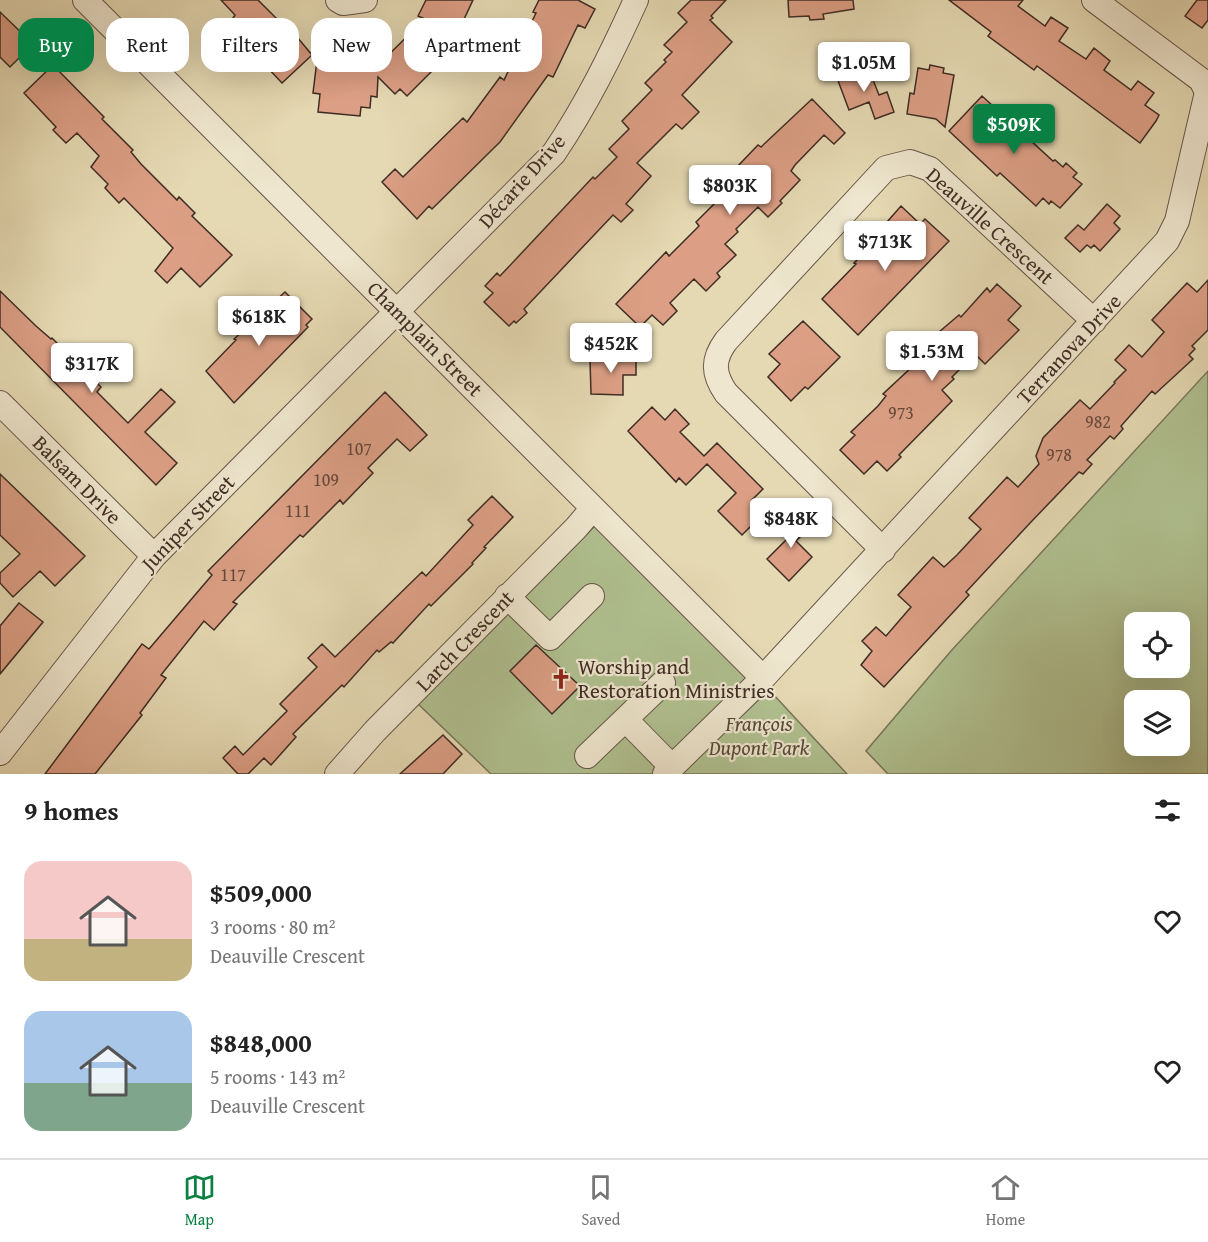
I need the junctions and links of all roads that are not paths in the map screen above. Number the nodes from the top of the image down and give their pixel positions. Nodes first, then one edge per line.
1 (85, 0) edge
2 (338, 0) edge
3 (365, 0) edge
4 (636, 0) edge
5 (1094, 0) edge
6 (397, 311) junction
7 (1094, 321) junction
8 (0, 403) edge
9 (593, 508) junction
10 (883, 550) junction
11 (154, 556) junction
12 (507, 596) junction
13 (592, 596) dead end
14 (764, 678) junction
15 (663, 682) dead end
16 (626, 720) junction
17 (0, 753) edge
18 (587, 756) dead end
19 (668, 771) edge
20 (337, 774) edge

1 - 6 street, Champlain Street
2 - 3 street
4 - 6 street, Décarie Drive
5 - 7 street, Terranova Drive
6 - 9 street, Champlain Street
6 - 11 street, Juniper Street
7 - 10 street, Terranova Drive
7 - 10 street, Deauville Crescent
8 - 11 street, Balsam Drive
9 - 12 street, Larch Crescent
9 - 14 street, Champlain Street
10 - 14 street, Terranova Drive
11 - 17 street, Juniper Street
12 - 13 street
12 - 20 street, Larch Crescent
14 - 19 street
15 - 16 street
16 - 18 street
16 - 19 street

